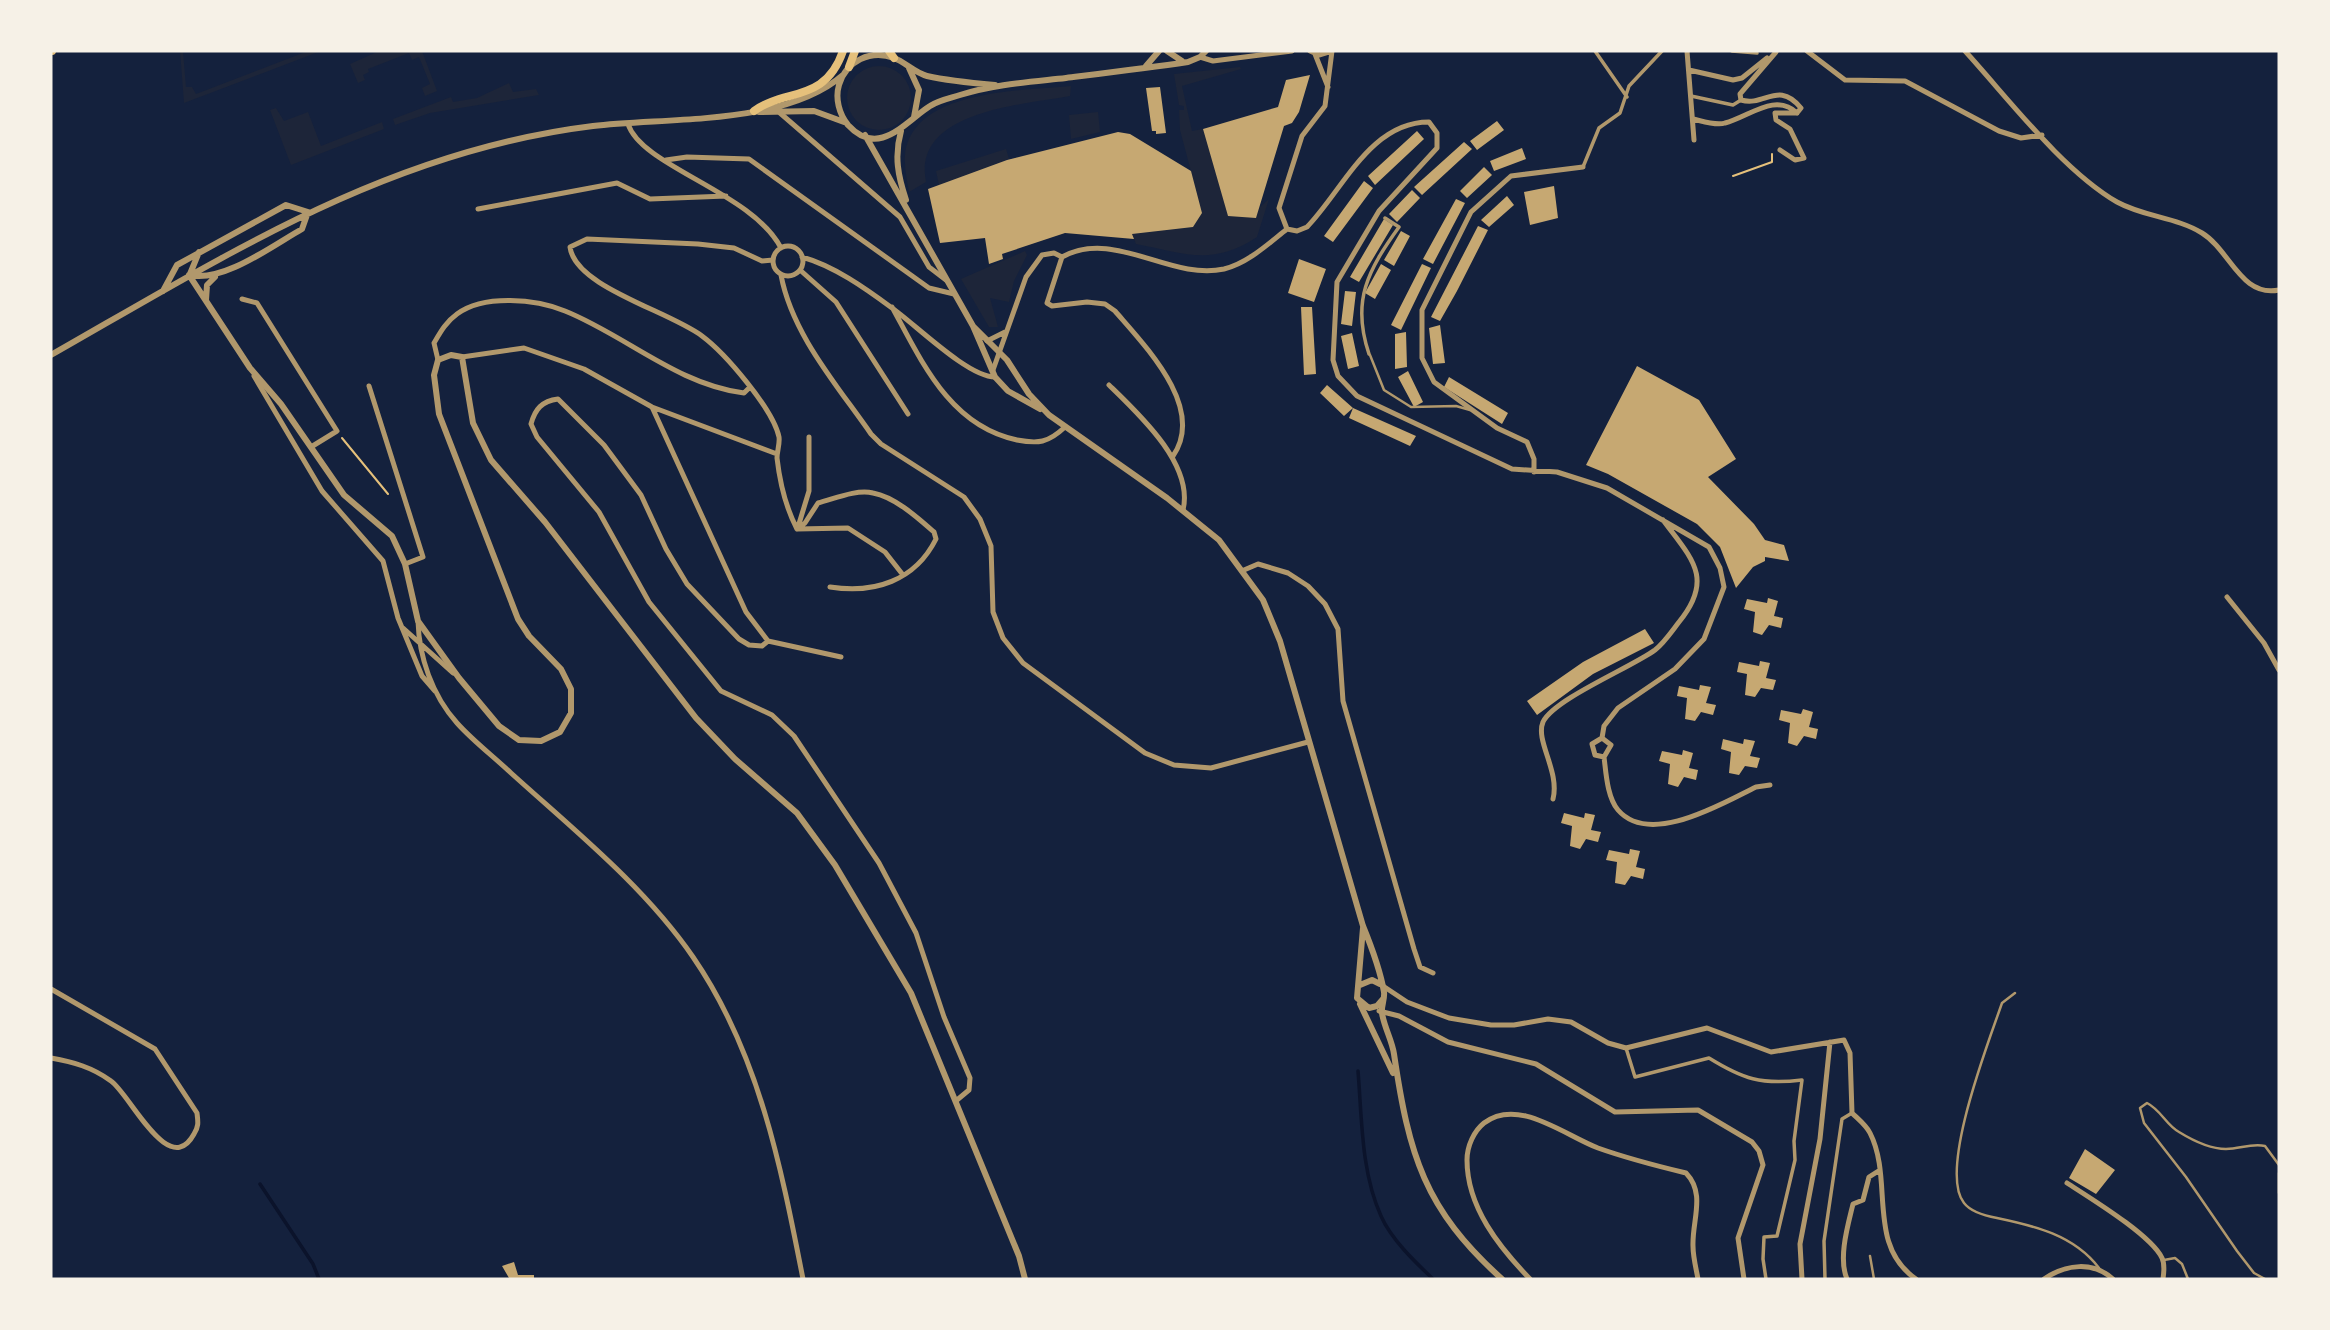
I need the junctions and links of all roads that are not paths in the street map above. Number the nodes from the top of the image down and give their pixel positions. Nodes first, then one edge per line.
1 (843, 51) edge
2 (855, 51) edge
3 (1159, 51) edge
4 (1167, 51) edge
5 (1206, 51) edge
6 (1292, 51) edge
7 (1332, 51) edge
8 (1595, 51) edge
9 (1662, 51) edge
10 (1687, 51) edge
11 (1731, 51) edge
12 (1777, 51) edge
13 (1808, 51) edge
14 (1965, 51) edge
15 (1312, 52) edge
16 (1757, 53) dead end
17 (891, 54) edge
18 (1200, 57) junction
19 (902, 62) junction
20 (1188, 62) junction
21 (849, 67) junction
22 (1127, 71) junction
23 (1689, 71) junction
24 (843, 75) junction
25 (995, 85) junction
26 (1329, 90) junction
27 (1691, 96) junction
28 (1627, 97) junction
29 (1741, 100) junction
30 (754, 111) junction
31 (780, 113) junction
32 (1797, 113) junction
33 (1693, 119) junction
34 (911, 121) junction
35 (628, 124) junction
36 (848, 124) junction
37 (901, 131) junction
38 (865, 135) junction
39 (2042, 135) junction
40 (1694, 140) dead end
41 (1776, 150) road end
42 (666, 160) junction
43 (1583, 167) joint
44 (726, 196) junction
45 (478, 209) dead end
46 (908, 209) junction
47 (308, 212) junction
48 (1385, 218) dead end
49 (1287, 229) junction
50 (781, 248) junction
51 (199, 252) junction
52 (802, 257) junction
53 (1062, 257) junction
54 (773, 260) junction
55 (800, 270) junction
56 (189, 275) junction
57 (781, 275) junction
58 (216, 276) junction
59 (948, 282) junction
60 (2279, 290) edge
61 (162, 291) junction
62 (954, 294) junction
63 (242, 299) dead end
64 (206, 300) junction
65 (892, 307) junction
66 (972, 326) junction
67 (1008, 330) junction
68 (986, 341) junction
69 (998, 350) junction
70 (1369, 354) joint
71 (51, 355) edge
72 (462, 357) junction
73 (438, 360) junction
74 (250, 368) junction
75 (994, 374) junction
76 (1019, 379) junction
77 (1110, 385) dead end
78 (369, 386) dead end
79 (750, 387) junction
80 (1009, 391) junction
81 (652, 407) junction
82 (1473, 411) junction
83 (908, 414) dead end
84 (1049, 415) junction
85 (1065, 428) junction
86 (809, 437) dead end
87 (311, 447) junction
88 (777, 454) junction
89 (1173, 456) junction
90 (1534, 472) junction
91 (1183, 510) junction
92 (1661, 518) junction
93 (797, 529) junction
94 (405, 564) junction
95 (1244, 570) junction
96 (903, 575) junction
97 (830, 587) dead end
98 (2227, 597) dead end
99 (418, 621) junction
100 (401, 626) junction
101 (419, 641) junction
102 (768, 642) junction
103 (434, 655) junction
104 (841, 657) dead end
105 (425, 667) junction
106 (2279, 670) edge
107 (458, 678) junction
108 (442, 699) junction
109 (1602, 738) junction
110 (1308, 742) junction
111 (1604, 757) junction
112 (1770, 785) dead end
113 (1553, 799) dead end
114 (1363, 926) junction
115 (1433, 973) dead end
116 (1380, 984) junction
117 (1360, 985) junction
118 (51, 989) edge
119 (2015, 993) dead end
120 (1383, 999) junction
121 (1359, 1002) junction
122 (1373, 1008) junction
123 (1382, 1012) junction
124 (1830, 1042) junction
125 (1626, 1048) junction
126 (51, 1058) edge
127 (1397, 1081) junction
128 (957, 1100) junction
129 (1852, 1113) junction
130 (2279, 1165) edge
131 (1880, 1170) junction
132 (2279, 1173) edge
133 (2067, 1183) dead end
134 (2279, 1193) edge
135 (1870, 1256) dead end
136 (2164, 1260) junction
137 (2099, 1268) junction
138 (803, 1279) edge
139 (1026, 1279) edge
140 (1502, 1279) edge
141 (1530, 1279) edge
142 (1698, 1279) edge
143 (1744, 1279) edge
144 (1766, 1279) edge
145 (1802, 1279) edge
146 (1825, 1279) edge
147 (1847, 1279) edge
148 (1874, 1279) edge
149 (1916, 1279) edge
150 (2044, 1279) edge
151 (2113, 1279) edge
152 (2164, 1279) edge
153 (2188, 1279) edge
154 (2265, 1279) edge

1 - 30 highway
2 - 21 highway
3 - 22 street
4 - 20 street
5 - 18 street
6 - 18 street
7 - 15 street
7 - 26 street
8 - 28 street
9 - 28 street
10 - 23 street
11 - 16 street
12 - 23 street
12 - 29 street
13 - 39 street
14 - 39 street
15 - 26 street
17 - 19 street
17 - 21 street
18 - 20 street
19 - 25 street
19 - 34 street
20 - 22 street
21 - 24 street
22 - 25 street
23 - 27 street
24 - 30 street
24 - 36 street
25 - 34 street
26 - 49 street
27 - 29 street
27 - 33 street
28 - 43 street
29 - 32 street
30 - 31 street
30 - 35 street
31 - 36 street
31 - 59 street
32 - 33 street
32 - 41 street
33 - 40 street
34 - 37 street
35 - 42 street
35 - 47 street
36 - 38 street
37 - 38 street
37 - 46 street
38 - 46 street
39 - 60 street
42 - 44 street
42 - 62 street
43 - 82 street
44 - 45 street
44 - 50 street
46 - 59 street
47 - 51 street
47 - 56 street
47 - 58 street
48 - 70 street
49 - 53 street
49 - 90 street
50 - 52 street
50 - 54 street
51 - 56 street
51 - 61 street
52 - 55 street
52 - 65 street
53 - 67 street
53 - 89 street
54 - 57 street
54 - 79 street
55 - 57 street
55 - 83 street
56 - 58 street
56 - 61 street
56 - 64 street
57 - 110 street
58 - 64 street
59 - 62 street
61 - 71 street
62 - 66 street
63 - 87 street
64 - 74 street
65 - 75 street
65 - 85 street
66 - 68 street
66 - 75 street
67 - 68 street
67 - 69 street
68 - 69 street
69 - 75 street
69 - 76 street
70 - 82 lane
72 - 73 street
72 - 81 street
72 - 128 street
73 - 79 street
73 - 107 street
74 - 87 street
74 - 100 street
75 - 80 street
76 - 80 street
76 - 84 street
77 - 89 street
78 - 94 street
79 - 88 street
80 - 84 street
81 - 88 street
81 - 102 street
82 - 90 street
84 - 85 street
85 - 91 street
86 - 93 street
87 - 94 street
88 - 93 street
89 - 91 street
90 - 92 street
91 - 95 street
92 - 109 street
92 - 113 street
93 - 96 street
93 - 96 street
94 - 99 street
95 - 110 street
95 - 115 street
96 - 97 street
98 - 106 street
99 - 101 street
99 - 107 street
100 - 101 street
100 - 108 street
101 - 103 street
101 - 105 street
102 - 104 street
102 - 128 street
103 - 105 street
103 - 107 street
105 - 108 street
108 - 138 street
109 - 111 street
109 - 111 street
110 - 114 street
111 - 112 street
114 - 116 street
114 - 117 street
116 - 117 street
116 - 120 street
116 - 125 street
117 - 121 street
118 - 126 street
119 - 137 lane
120 - 122 street
120 - 123 street
121 - 122 street
121 - 127 street
122 - 123 street
123 - 127 street
123 - 143 street
124 - 125 street
124 - 129 street
124 - 145 street
125 - 144 street
127 - 140 street
128 - 139 street
129 - 131 street
129 - 146 street
130 - 154 lane
131 - 147 street
131 - 149 street
132 - 134 lane
133 - 136 street
135 - 148 lane
136 - 152 street
136 - 153 lane
137 - 150 street
137 - 151 street
141 - 142 street

